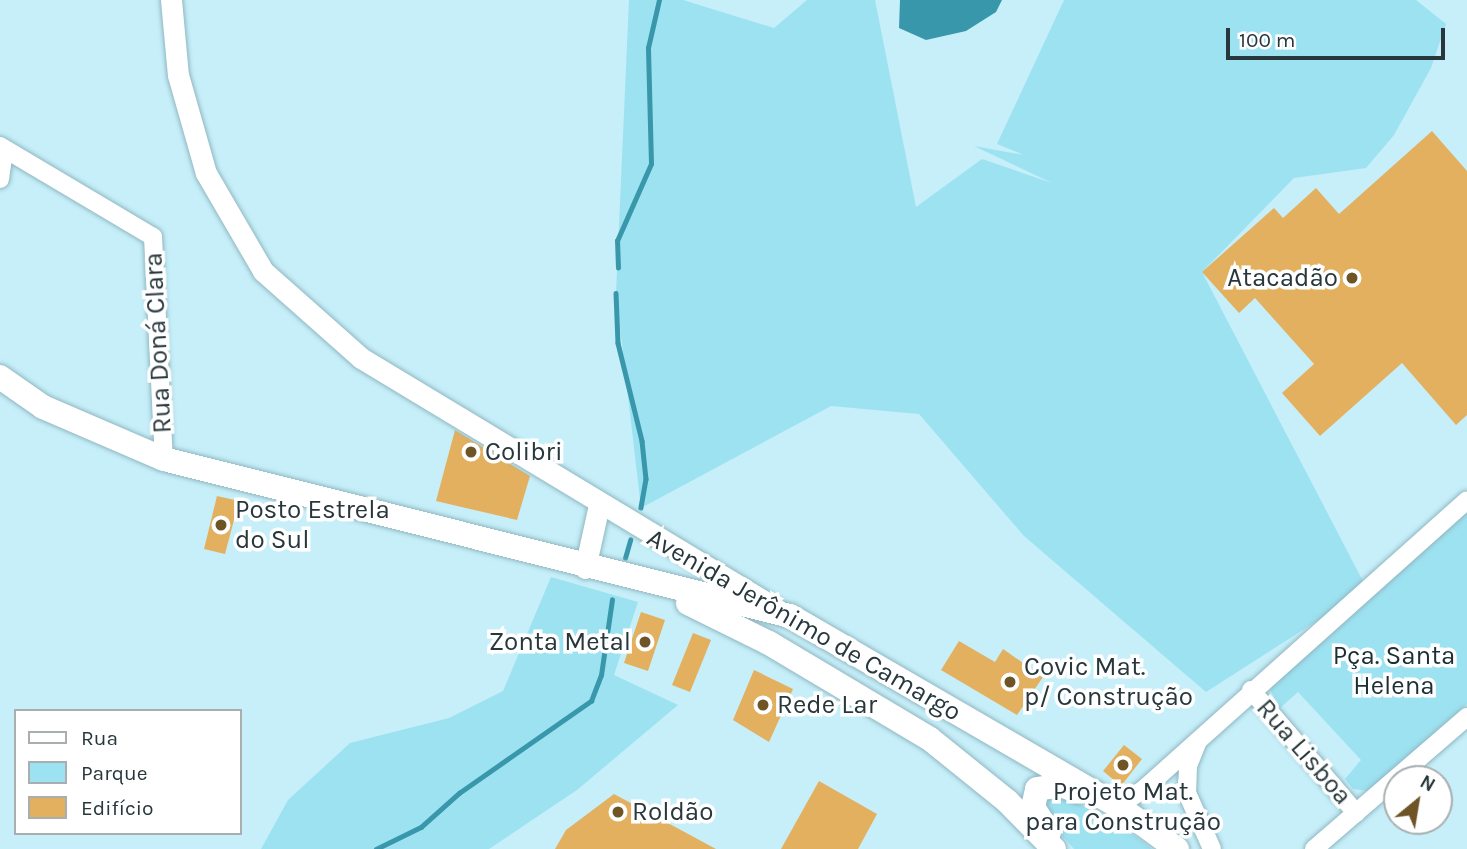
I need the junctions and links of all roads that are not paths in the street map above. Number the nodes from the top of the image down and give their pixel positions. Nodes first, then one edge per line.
1 (171, 0) edge
2 (2, 148) edge
3 (0, 179) edge
4 (0, 377) edge
5 (164, 459) junction
6 (1467, 500) edge
7 (599, 505) junction
8 (585, 568) junction
9 (653, 586) junction
10 (790, 616) junction
11 (825, 676) junction
12 (1251, 690) junction
13 (938, 705) junction
14 (1467, 717) edge
15 (1201, 735) junction
16 (1114, 803) junction
17 (1356, 813) junction
18 (1054, 849) edge
19 (1063, 849) edge
20 (1177, 849) edge
21 (1212, 849) edge
22 (1314, 849) edge

1 - 7 street, Avenida Jerônimo de Camargo
2 - 3 street
2 - 5 street, Rua Doná Clara
4 - 5 main road
5 - 8 main road
6 - 12 street
7 - 8 street
7 - 10 street, Avenida Jerônimo de Camargo
8 - 9 main road
9 - 10 main road
9 - 11 main road
10 - 13 main road, Avenida Jerônimo de Camargo
11 - 13 main road
11 - 18 main road
12 - 15 street
12 - 17 street, Rua Lisboa
13 - 16 main road, Avenida Jerônimo de Camargo
14 - 17 street
15 - 16 street
15 - 21 street
16 - 19 main road
16 - 20 main road, Avenida Jerônimo de Camargo
17 - 22 street

